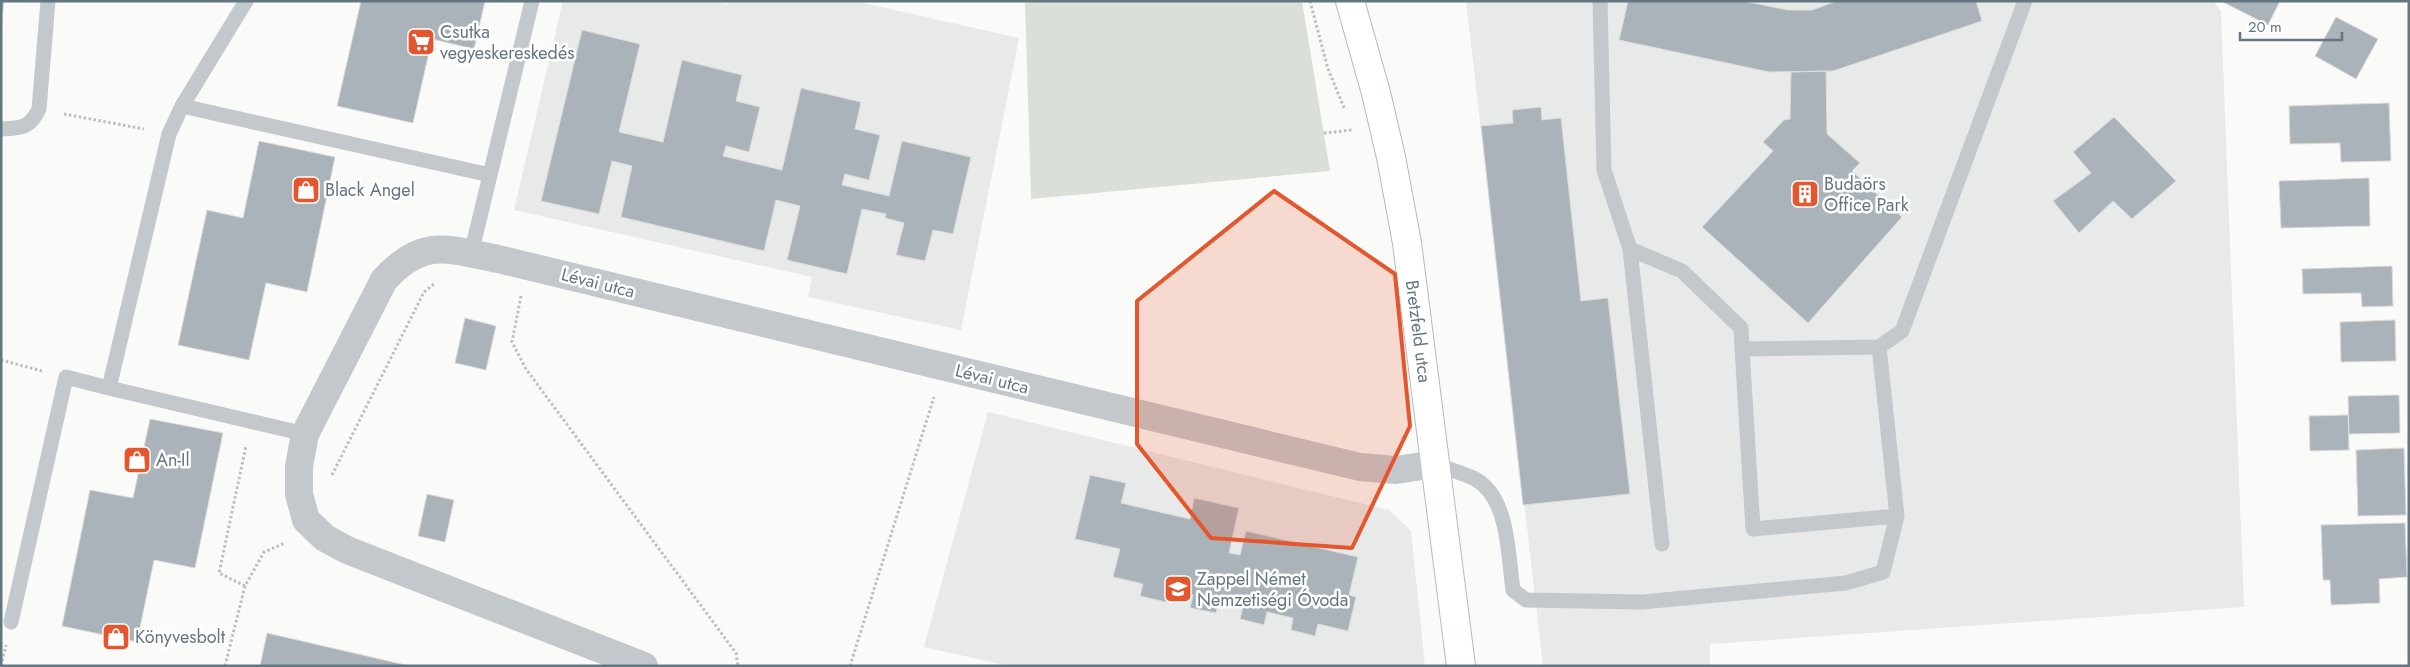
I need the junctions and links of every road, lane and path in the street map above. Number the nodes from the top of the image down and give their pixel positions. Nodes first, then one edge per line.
1 (48, 1) edge
2 (246, 1) edge
3 (532, 1) edge
4 (1310, 1) edge
5 (1350, 1) edge
6 (1600, 1) edge
7 (2025, 1) edge
8 (182, 106) junction
9 (39, 109) junction
10 (1346, 112) dead end
11 (1350, 121) dead end
12 (1, 129) edge
13 (1324, 133) dead end
14 (169, 134) junction
15 (490, 175) junction
16 (1630, 249) junction
17 (471, 254) junction
18 (495, 269) junction
19 (442, 278) dead end
20 (1879, 347) junction
21 (1742, 349) junction
22 (1, 360) edge
23 (944, 367) junction
24 (66, 377) junction
25 (109, 388) junction
26 (251, 422) junction
27 (305, 434) junction
28 (1435, 464) junction
29 (1897, 516) junction
30 (306, 520) junction
31 (1662, 544) dead end
32 (245, 586) junction
33 (11, 622) dead end
34 (225, 666) edge
35 (644, 666) edge
36 (738, 666) edge
37 (850, 666) edge
38 (1461, 666) edge

1 - 9 lane
2 - 8 lane
3 - 15 lane
4 - 10 path
5 - 28 main road, Bretzfeld utca
6 - 16 lane
7 - 20 lane
8 - 14 lane
8 - 15 lane
9 - 12 lane
9 - 14 path
11 - 13 path
14 - 25 lane
15 - 17 lane
16 - 21 lane
16 - 31 lane
17 - 18 street, Lévai utca
17 - 27 street, Lévai utca
18 - 23 street, Lévai utca
18 - 36 path
19 - 30 path
20 - 21 lane
20 - 29 lane
21 - 29 lane
22 - 24 path
23 - 28 street, Lévai utca
23 - 37 path
24 - 25 lane
24 - 33 lane
25 - 26 lane
26 - 27 lane
26 - 32 path
27 - 30 street, Lévai utca
28 - 29 lane
28 - 38 main road, Bretzfeld utca
30 - 32 path
30 - 35 street
32 - 34 path

